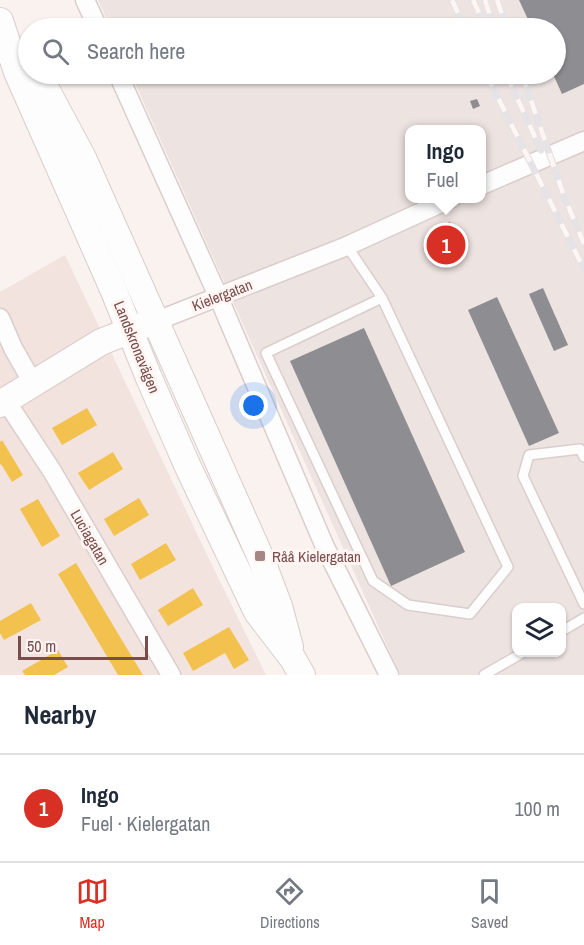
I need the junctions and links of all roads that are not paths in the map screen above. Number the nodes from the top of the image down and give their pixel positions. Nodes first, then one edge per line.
1 (85, 0) edge
2 (93, 18) edge
3 (1, 23) edge
4 (18, 46) edge
5 (18, 74) edge
6 (22, 84) edge
7 (43, 84) edge
8 (123, 84) edge
9 (584, 141) edge
10 (486, 183) edge
11 (441, 203) edge
12 (348, 246) junction
13 (218, 296) junction
14 (382, 298) junction
15 (0, 318) edge
16 (154, 322) junction
17 (129, 330) junction
18 (34, 385) junction
19 (3, 402) edge
20 (584, 457) edge
21 (584, 604) edge
22 (584, 618) edge
23 (566, 628) edge
24 (515, 657) edge
25 (298, 667) edge
26 (171, 675) edge
27 (389, 675) edge
28 (484, 675) edge

1 - 2 street
3 - 4 main road, Landskronavägen
3 - 5 main road, Landskronavägen
6 - 17 main road, Landskronavägen
7 - 16 main road, Landskronavägen
8 - 13 street
9 - 10 street
11 - 12 street, Kielergatan
12 - 13 street, Kielergatan
12 - 14 lane
13 - 16 street, Kielergatan
13 - 27 street
14 - 14 lane
15 - 18 street
16 - 17 main road, Kielergatan
16 - 25 main road, Landskronavägen
17 - 18 main road, Kielergatan
17 - 25 main road, Landskronavägen
18 - 19 main road, Kielergatan
19 - 26 street, Luciagatan
20 - 21 lane
22 - 23 lane
24 - 28 lane

